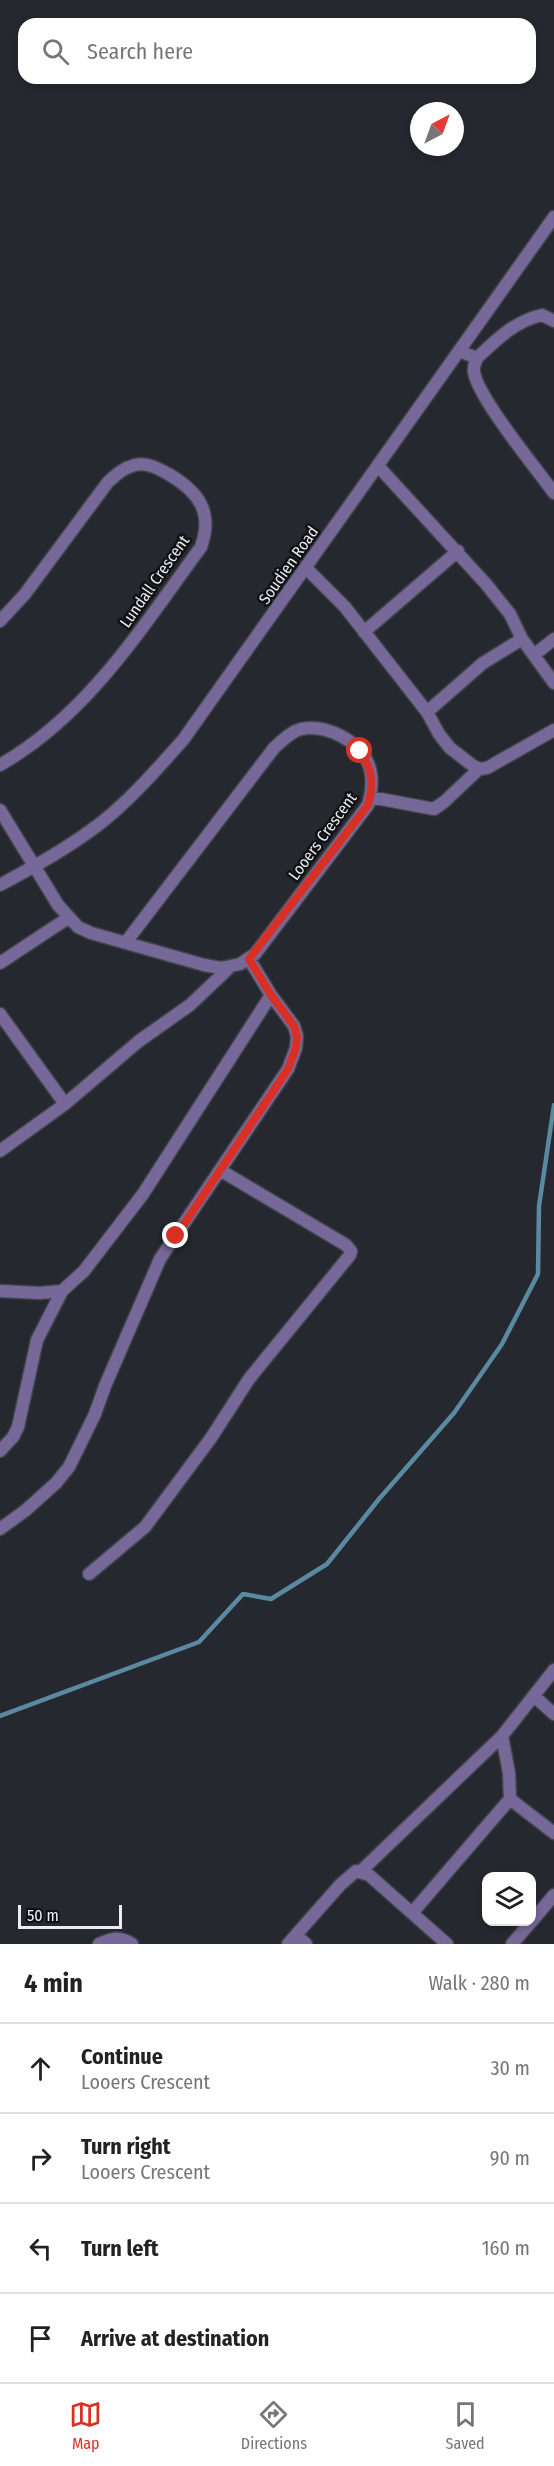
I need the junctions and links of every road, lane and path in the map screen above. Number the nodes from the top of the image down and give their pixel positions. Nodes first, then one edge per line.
1 (554, 217) edge
2 (554, 321) edge
3 (459, 351) junction
4 (477, 358) junction
5 (378, 466) junction
6 (554, 492) edge
7 (458, 551) junction
8 (306, 568) junction
9 (0, 621) edge
10 (364, 632) junction
11 (522, 639) junction
12 (554, 639) edge
13 (534, 655) junction
14 (554, 683) edge
15 (427, 712) junction
16 (554, 730) edge
17 (0, 765) edge
18 (479, 769) junction
19 (370, 797) junction
20 (0, 810) edge
21 (35, 867) junction
22 (0, 885) edge
23 (68, 918) junction
24 (126, 942) junction
25 (249, 959) junction
26 (0, 963) edge
27 (229, 968) junction
28 (271, 995) junction
29 (0, 1014) edge
30 (65, 1104) junction
31 (0, 1151) edge
32 (220, 1170) junction
33 (0, 1291) edge
34 (62, 1291) junction
35 (0, 1451) edge
36 (0, 1528) edge
37 (89, 1574) dead end
38 (554, 1670) edge
39 (534, 1696) junction
40 (554, 1714) edge
41 (502, 1736) junction
42 (510, 1799) junction
43 (554, 1833) edge
44 (361, 1871) junction
45 (554, 1895) edge
46 (412, 1913) junction
47 (536, 1915) edge
48 (527, 1926) edge
49 (292, 1940) edge
50 (99, 1944) edge
51 (132, 1944) edge
52 (306, 1944) edge
53 (447, 1944) edge
54 (512, 1944) edge

1 - 3 street, Soudien Road
2 - 4 street
3 - 4 street
3 - 5 street, Soudien Road
4 - 6 street
5 - 7 street
5 - 8 street, Soudien Road
7 - 10 street
7 - 11 street
8 - 10 street
8 - 21 street, Soudien Road
9 - 17 street, Lundall Crescent
10 - 15 street
11 - 13 street
11 - 15 street
12 - 13 street
13 - 14 street
15 - 18 street
16 - 18 street
18 - 19 street
19 - 24 street, Looers Crescent
19 - 25 street, Looers Crescent
20 - 21 street
21 - 22 street, Soudien Road
21 - 23 street
23 - 24 street
23 - 26 street
24 - 27 street
25 - 27 street, Looers Crescent
25 - 28 street
27 - 30 street
28 - 32 street
28 - 34 street
29 - 30 street
30 - 31 street
32 - 36 street
32 - 37 street
33 - 34 street
34 - 35 street
38 - 39 street
39 - 40 street
39 - 41 street
41 - 42 street
41 - 44 street
42 - 43 street
42 - 46 street
44 - 46 street
44 - 49 street
45 - 47 street
46 - 53 street
48 - 54 street
49 - 52 street
50 - 51 street

